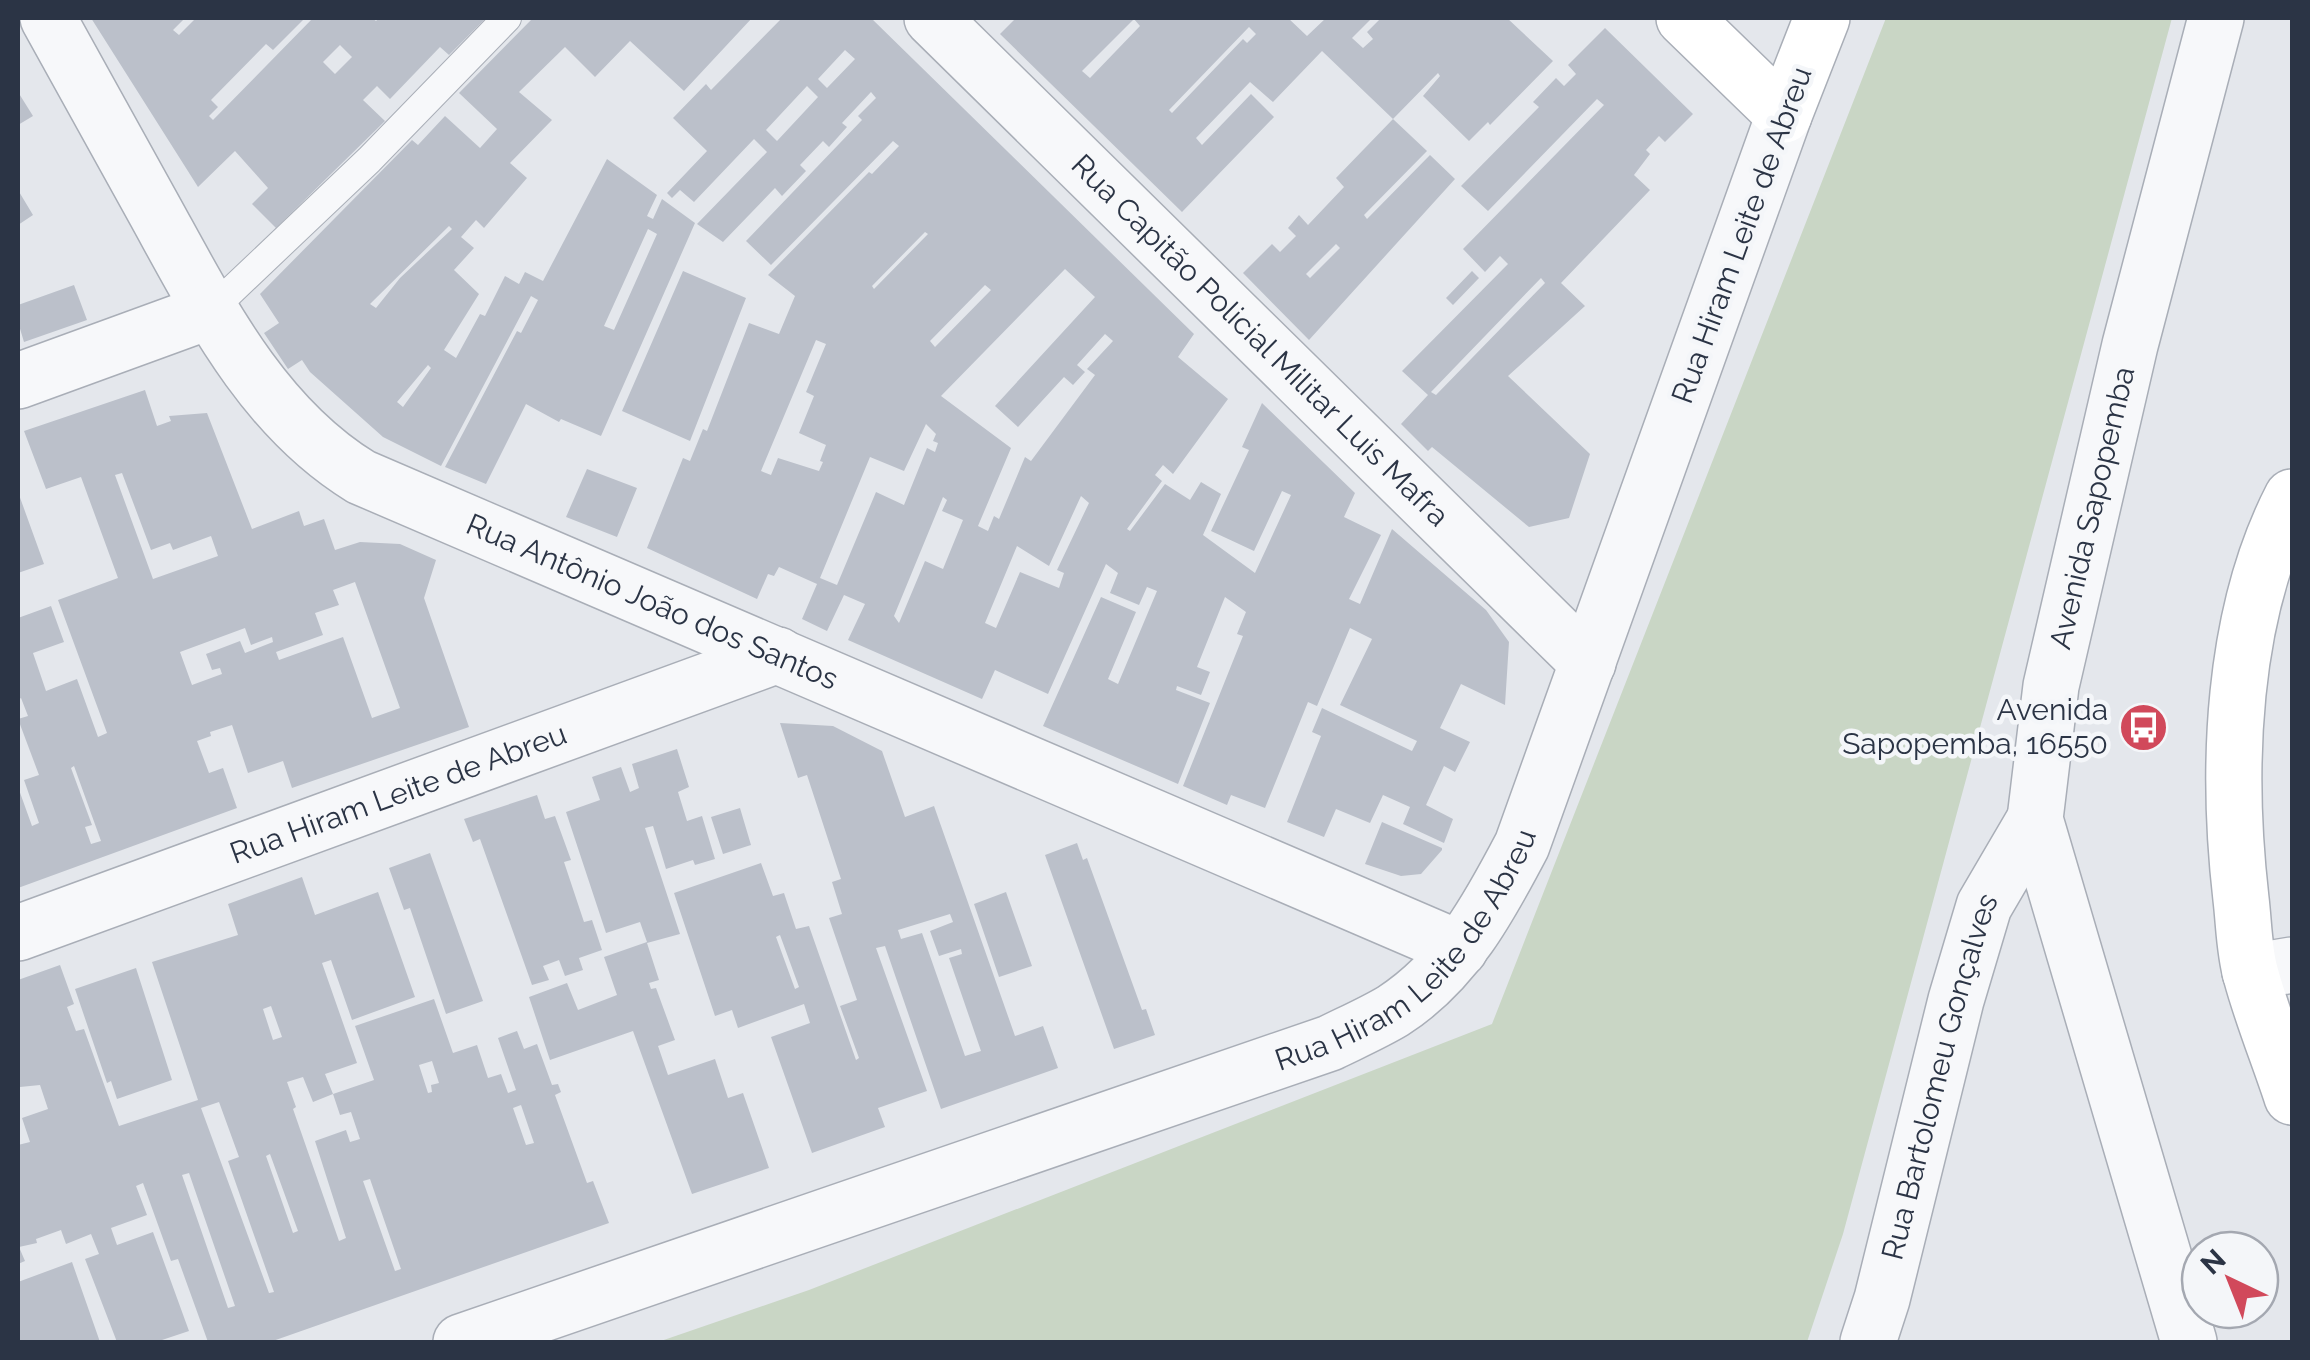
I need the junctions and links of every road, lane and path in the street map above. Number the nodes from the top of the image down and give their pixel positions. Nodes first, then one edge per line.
1 (48, 18) edge
2 (507, 18) edge
3 (932, 18) edge
4 (1684, 18) edge
5 (1822, 18) edge
6 (2216, 18) edge
7 (1784, 115) junction
8 (210, 310) junction
9 (18, 381) edge
10 (2292, 497) edge
11 (778, 655) junction
12 (1588, 664) junction
13 (2035, 819) junction
14 (18, 933) edge
15 (1460, 949) junction
16 (2271, 969) edge
17 (2292, 1098) edge
18 (460, 1342) edge
19 (1868, 1342) edge
20 (2189, 1342) edge

1 - 8 street, Rua Antônio João dos Santos
2 - 8 lane
3 - 12 street, Rua Capitão Policial Militar Luis Mafra
4 - 7 main road
5 - 7 main road, Rua Hiram Leite de Abreu
6 - 13 street, Avenida Sapopemba
7 - 12 street, Rua Hiram Leite de Abreu
8 - 9 street
8 - 11 street, Rua Antônio João dos Santos
10 - 16 main road
11 - 14 street, Rua Hiram Leite de Abreu
11 - 15 street, Rua Antônio João dos Santos
12 - 15 street, Rua Hiram Leite de Abreu
13 - 19 street, Rua Bartolomeu Gonçalves
13 - 20 street, Avenida Sapopemba
15 - 18 street, Rua Hiram Leite de Abreu
16 - 17 main road

